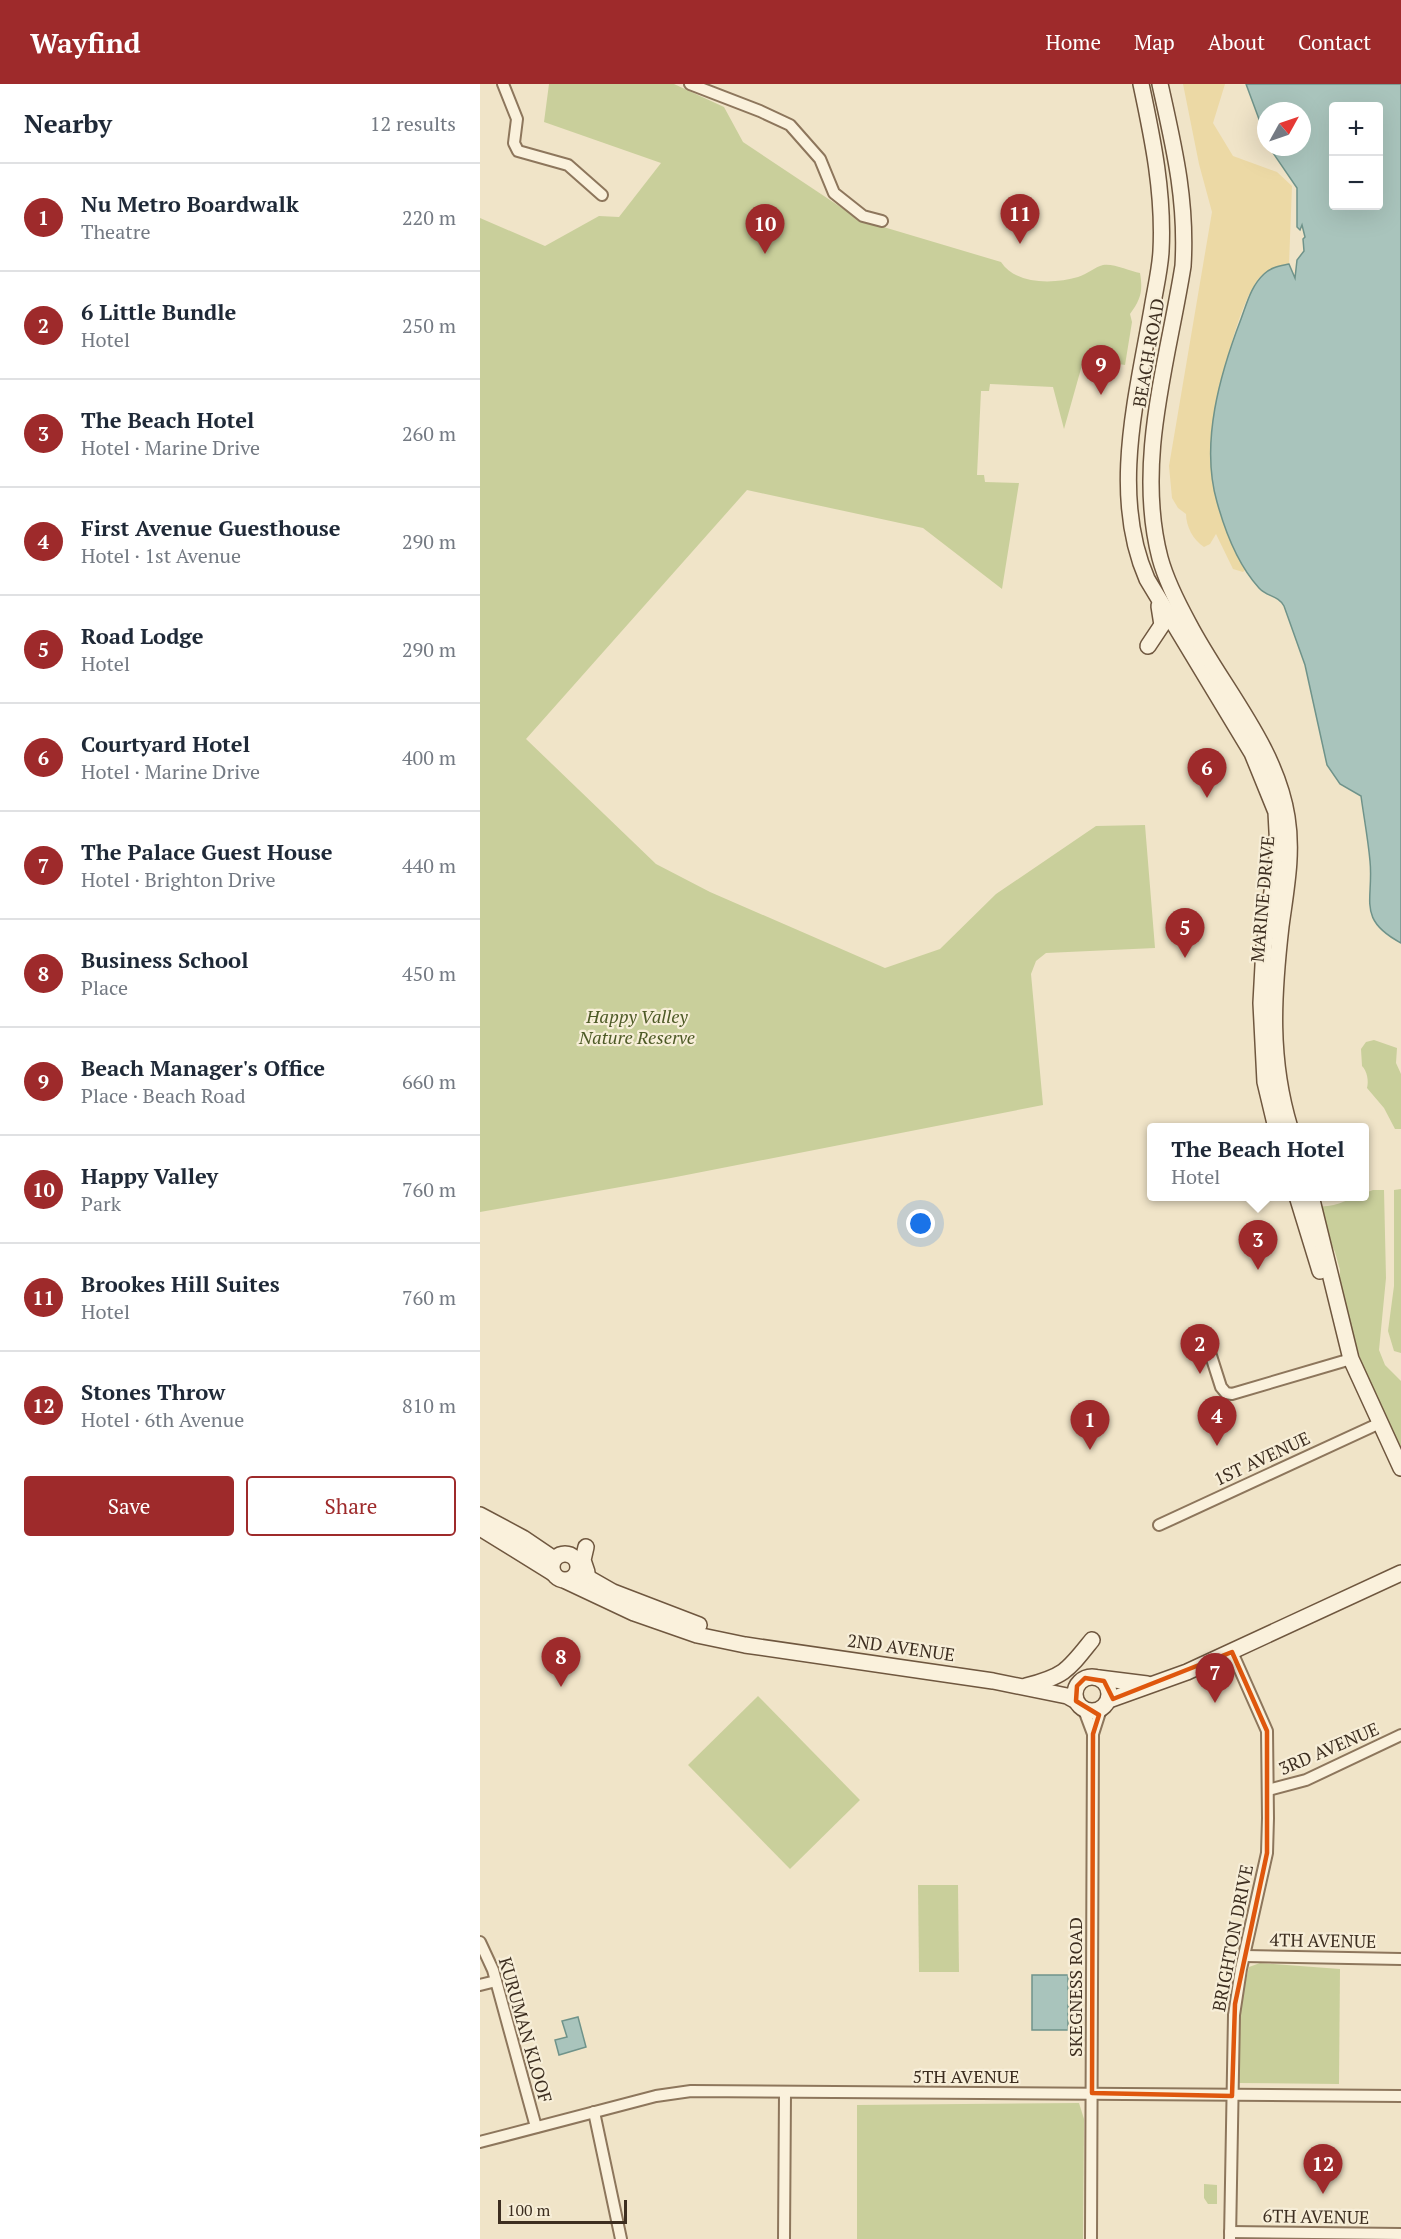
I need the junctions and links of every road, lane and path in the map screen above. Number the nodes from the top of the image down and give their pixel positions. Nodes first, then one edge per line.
1 (503, 84) edge
2 (690, 84) edge
3 (1141, 84) edge
4 (1160, 84) edge
5 (602, 195) dead end
6 (882, 221) dead end
7 (1158, 599) junction
8 (1183, 627) junction
9 (1148, 646) dead end
10 (1275, 1123) edge
11 (1289, 1123) edge
12 (1298, 1201) edge
13 (1312, 1201) edge
14 (1206, 1340) dead end
15 (1349, 1353) junction
16 (1380, 1423) junction
17 (1401, 1468) edge
18 (480, 1515) edge
19 (1159, 1525) dead end
20 (480, 1528) edge
21 (586, 1547) dead end
22 (554, 1566) junction
23 (1401, 1573) edge
24 (572, 1576) junction
25 (613, 1592) junction
26 (682, 1625) junction
27 (1092, 1640) dead end
28 (1232, 1652) junction
29 (1099, 1678) junction
30 (1159, 1683) junction
31 (1027, 1687) junction
32 (1079, 1699) junction
33 (1105, 1705) junction
34 (1093, 1734) junction
35 (1401, 1735) edge
36 (1268, 1790) junction
37 (480, 1942) edge
38 (1245, 1956) junction
39 (1401, 1959) edge
40 (496, 1981) junction
41 (480, 1985) edge
42 (785, 2093) junction
43 (1092, 2093) junction
44 (1232, 2096) junction
45 (1401, 2096) edge
46 (594, 2112) junction
47 (536, 2127) junction
48 (480, 2142) edge
49 (1401, 2234) edge
50 (1230, 2236) edge
51 (621, 2239) edge
52 (784, 2239) edge
53 (1091, 2239) edge

1 - 5 street
2 - 6 street
3 - 7 main road, BEACH ROAD
4 - 8 main road, BEACH ROAD
7 - 8 main road, BEACH ROAD
7 - 9 main road
8 - 10 main road, MARINE DRIVE
8 - 11 main road, MARINE DRIVE
12 - 15 main road
13 - 15 main road
14 - 15 street
15 - 16 main road
16 - 17 main road
16 - 19 street, 1ST AVENUE
18 - 22 main road, 2ND AVENUE
20 - 22 main road, 2ND AVENUE
21 - 25 main road
22 - 24 main road, 2ND AVENUE
22 - 24 main road, 2ND AVENUE
23 - 28 main road
24 - 25 main road, 2ND AVENUE
24 - 26 main road, 2ND AVENUE
25 - 26 main road, 2ND AVENUE
26 - 31 main road, 2ND AVENUE
27 - 31 main road
28 - 30 main road
28 - 36 street, BRIGHTON DRIVE
29 - 30 main road
29 - 32 main road
29 - 33 main road
30 - 33 main road
31 - 32 main road, 2ND AVENUE
32 - 33 main road, 2ND AVENUE
32 - 34 street, SKEGNESS ROAD
33 - 34 street, SKEGNESS ROAD
34 - 43 street, SKEGNESS ROAD
35 - 36 street, 3RD AVENUE
36 - 38 street, BRIGHTON DRIVE
37 - 40 street, KURUMAN KLOOF
38 - 39 street, 4TH AVENUE
38 - 44 street, BRIGHTON DRIVE
40 - 41 street
40 - 47 street, KURUMAN KLOOF
42 - 43 street, 5TH AVENUE
42 - 46 street, 5TH AVENUE
42 - 52 street
43 - 44 street, 5TH AVENUE
43 - 53 street, SKEGNESS ROAD
44 - 45 street, 5TH AVENUE
44 - 50 street, BRIGHTON DRIVE
46 - 47 street, 5TH AVENUE
46 - 51 street
47 - 48 street, 5TH AVENUE
49 - 50 street, 6TH AVENUE

